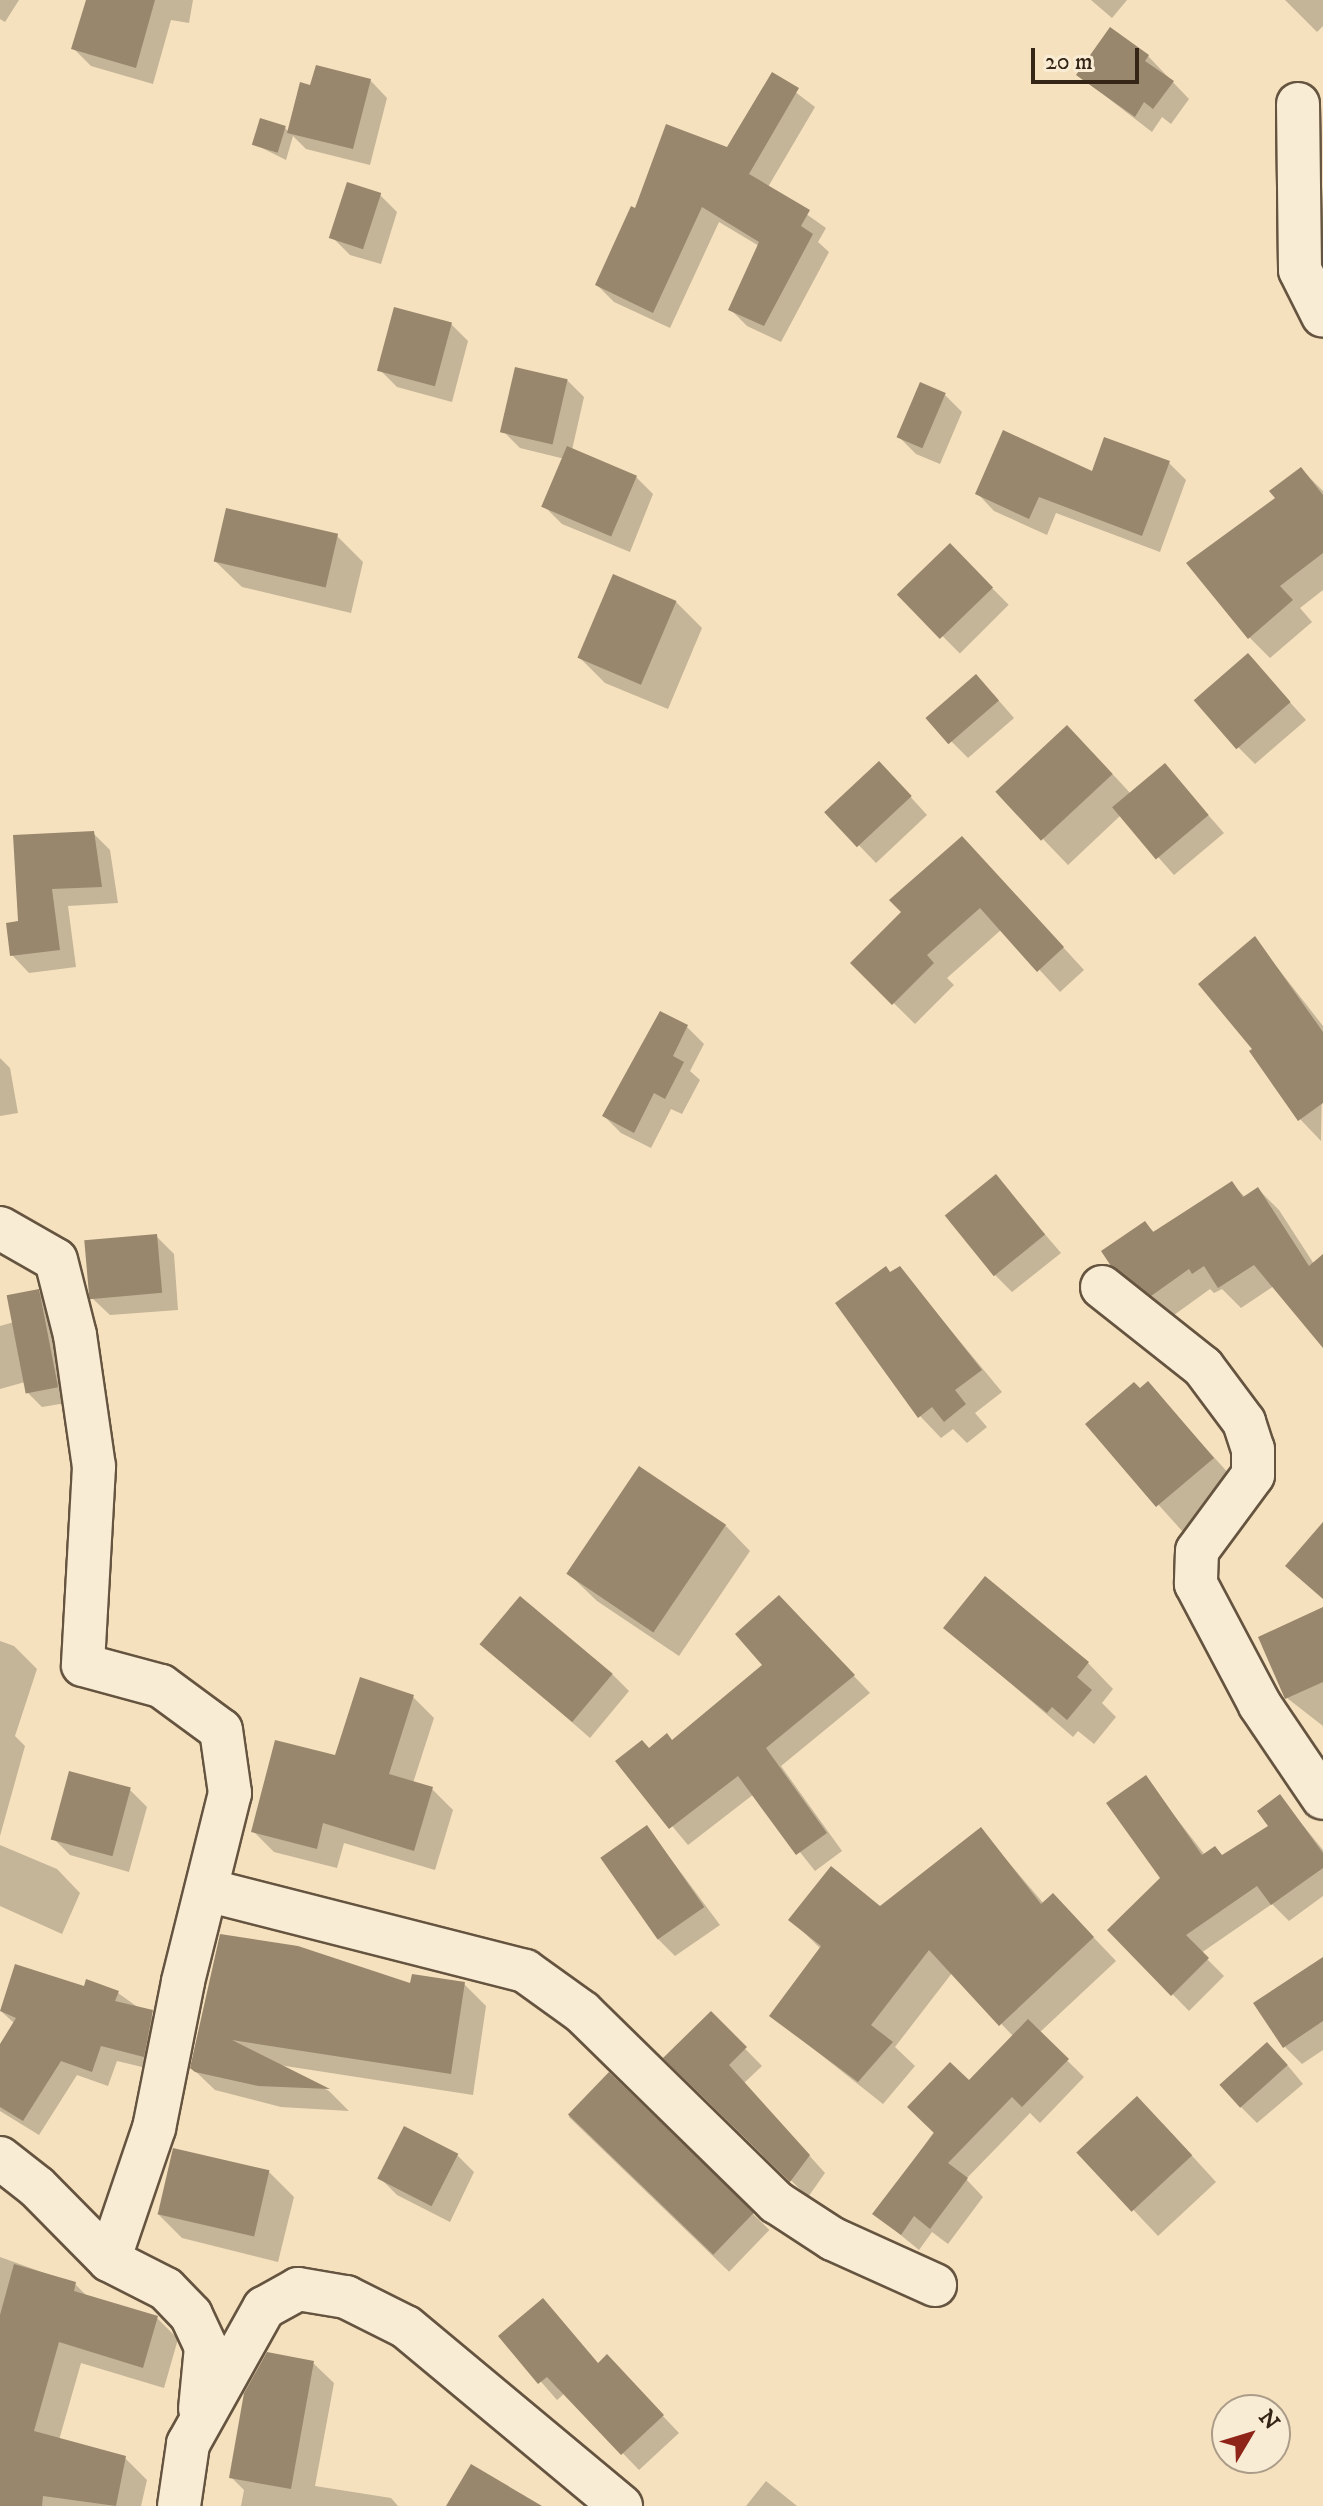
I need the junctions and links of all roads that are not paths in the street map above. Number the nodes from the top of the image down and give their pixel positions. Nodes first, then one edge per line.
1 (1298, 104) dead end
2 (1323, 316) edge
3 (0, 1228) edge
4 (1102, 1287) dead end
5 (1323, 1798) edge
6 (207, 1890) junction
7 (0, 2158) edge
8 (109, 2260) junction
9 (935, 2285) dead end
10 (199, 2426) junction
11 (179, 2506) edge
12 (621, 2506) edge

1 - 2 street
3 - 6 street
4 - 5 street
6 - 8 street
6 - 9 street
7 - 8 street
8 - 10 street
10 - 11 street
10 - 12 street

